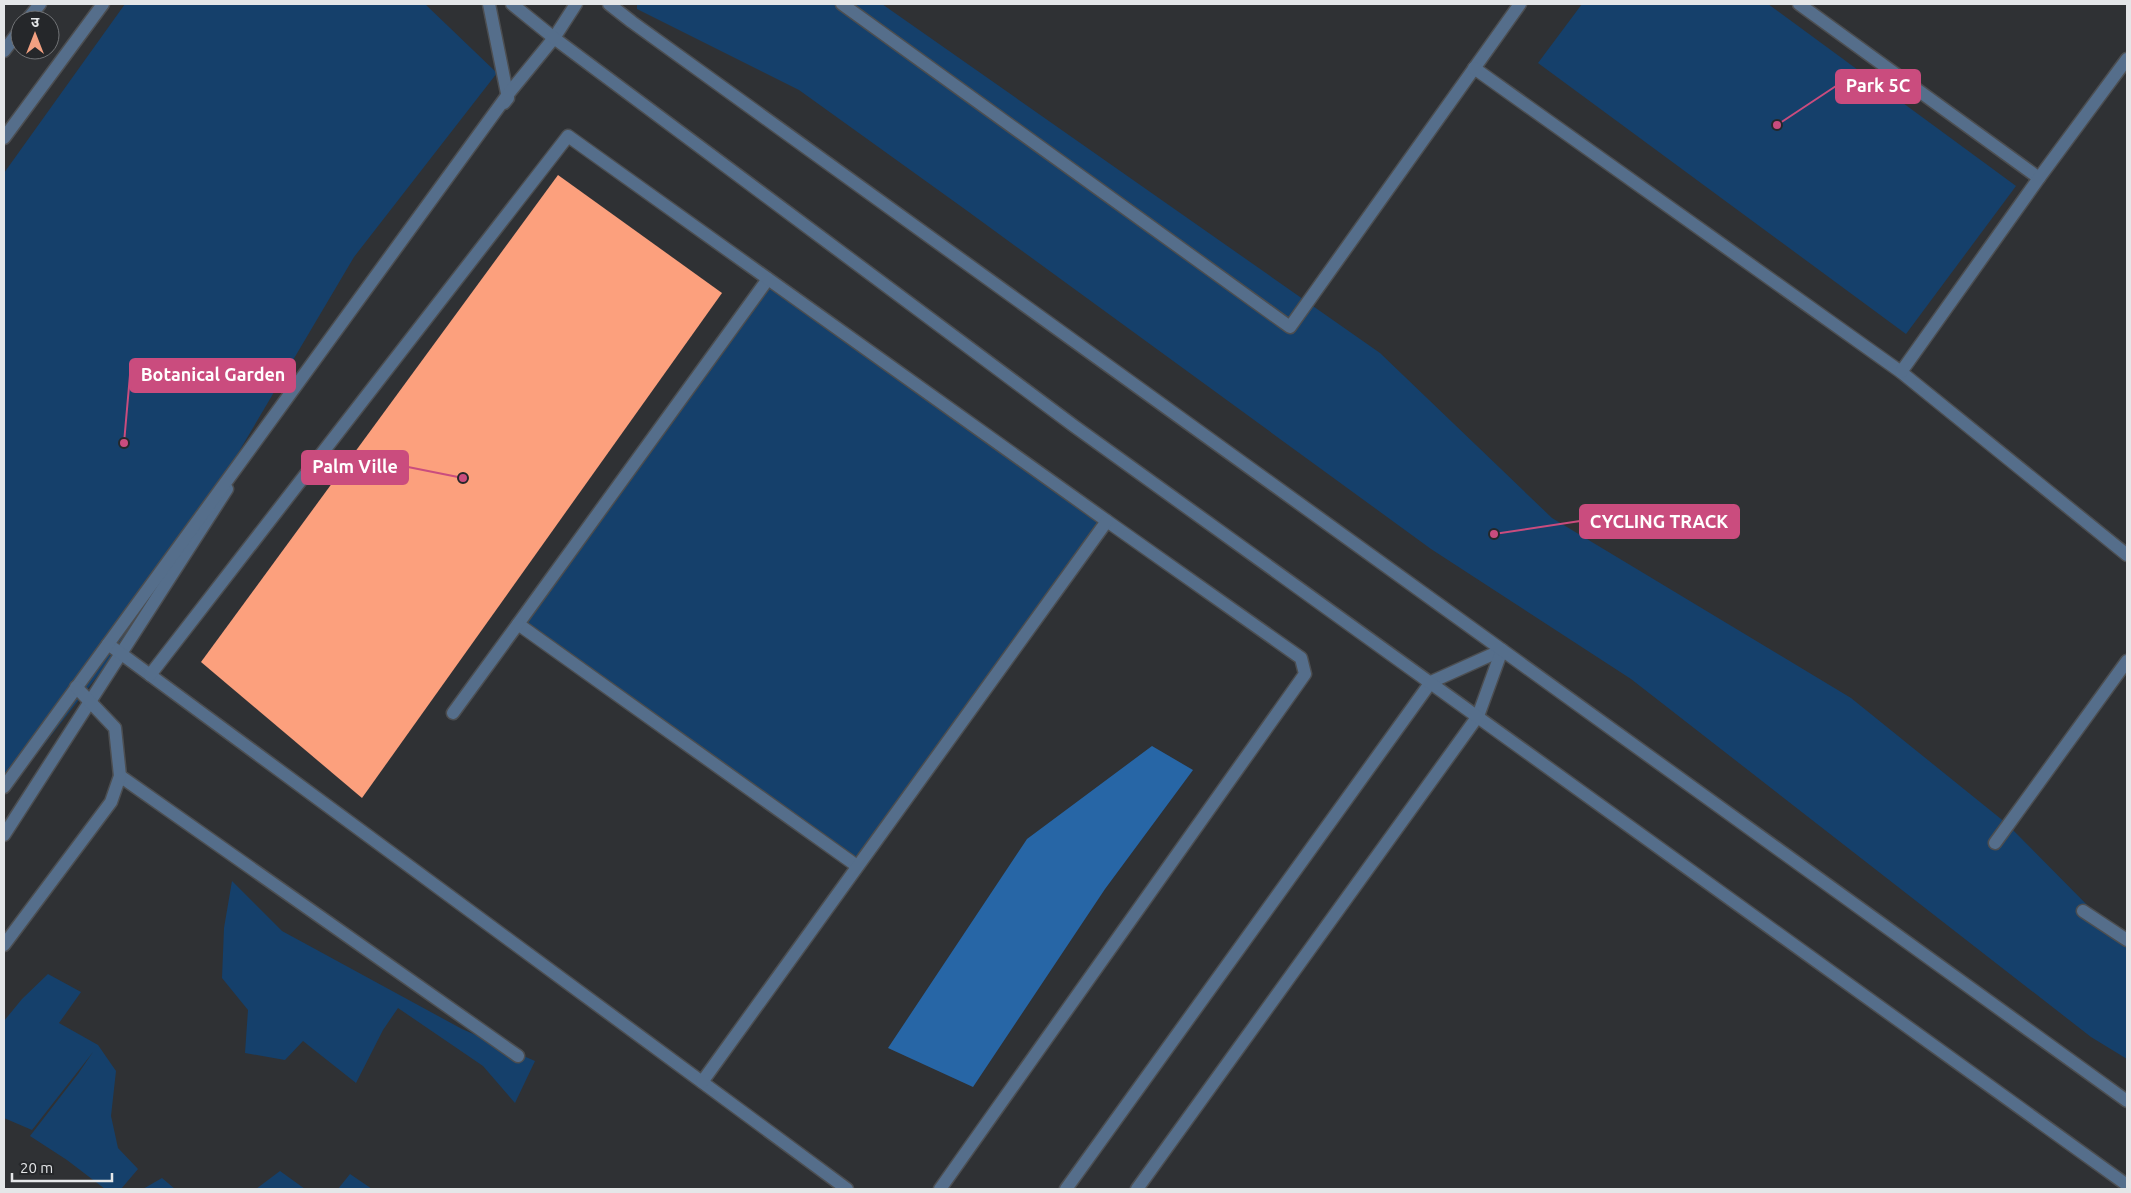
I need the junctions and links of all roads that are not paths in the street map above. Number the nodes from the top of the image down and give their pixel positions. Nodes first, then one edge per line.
1 (103, 4) edge
2 (489, 4) edge
3 (512, 4) edge
4 (576, 4) edge
5 (609, 4) edge
6 (842, 4) edge
7 (1520, 4) edge
8 (1800, 4) edge
9 (554, 38) junction
10 (2127, 59) edge
11 (1474, 68) junction
12 (4, 138) edge
13 (2039, 178) junction
14 (768, 279) junction
15 (1901, 372) junction
16 (1107, 521) junction
17 (2127, 555) edge
18 (518, 624) junction
19 (108, 644) junction
20 (1502, 650) junction
21 (2127, 661) edge
22 (150, 675) junction
23 (1431, 682) junction
24 (76, 687) junction
25 (453, 713) dead end
26 (1478, 716) junction
27 (120, 776) junction
28 (4, 787) edge
29 (4, 835) edge
30 (1995, 842) dead end
31 (857, 866) junction
32 (2083, 911) dead end
33 (2127, 940) edge
34 (4, 945) edge
35 (518, 1056) dead end
36 (702, 1082) junction
37 (2127, 1101) edge
38 (2127, 1185) edge
39 (846, 1189) edge
40 (940, 1189) edge
41 (1066, 1189) edge
42 (1137, 1189) edge

1 - 12 street
2 - 29 street
3 - 9 street
4 - 9 street
5 - 20 street
6 - 11 street
7 - 11 street
8 - 13 street
9 - 19 street
9 - 23 street
10 - 13 street
11 - 15 street
13 - 15 street
14 - 16 street
14 - 18 street
14 - 22 street
15 - 17 street
16 - 31 street
16 - 40 street
18 - 25 street
18 - 31 street
19 - 22 street
19 - 24 street
20 - 23 street
20 - 26 street
20 - 37 street
21 - 30 street
22 - 36 street
23 - 26 street
23 - 41 street
24 - 27 street
24 - 28 street
26 - 38 street
26 - 42 street
27 - 34 street
27 - 35 street
31 - 36 street
32 - 33 street
36 - 39 street

